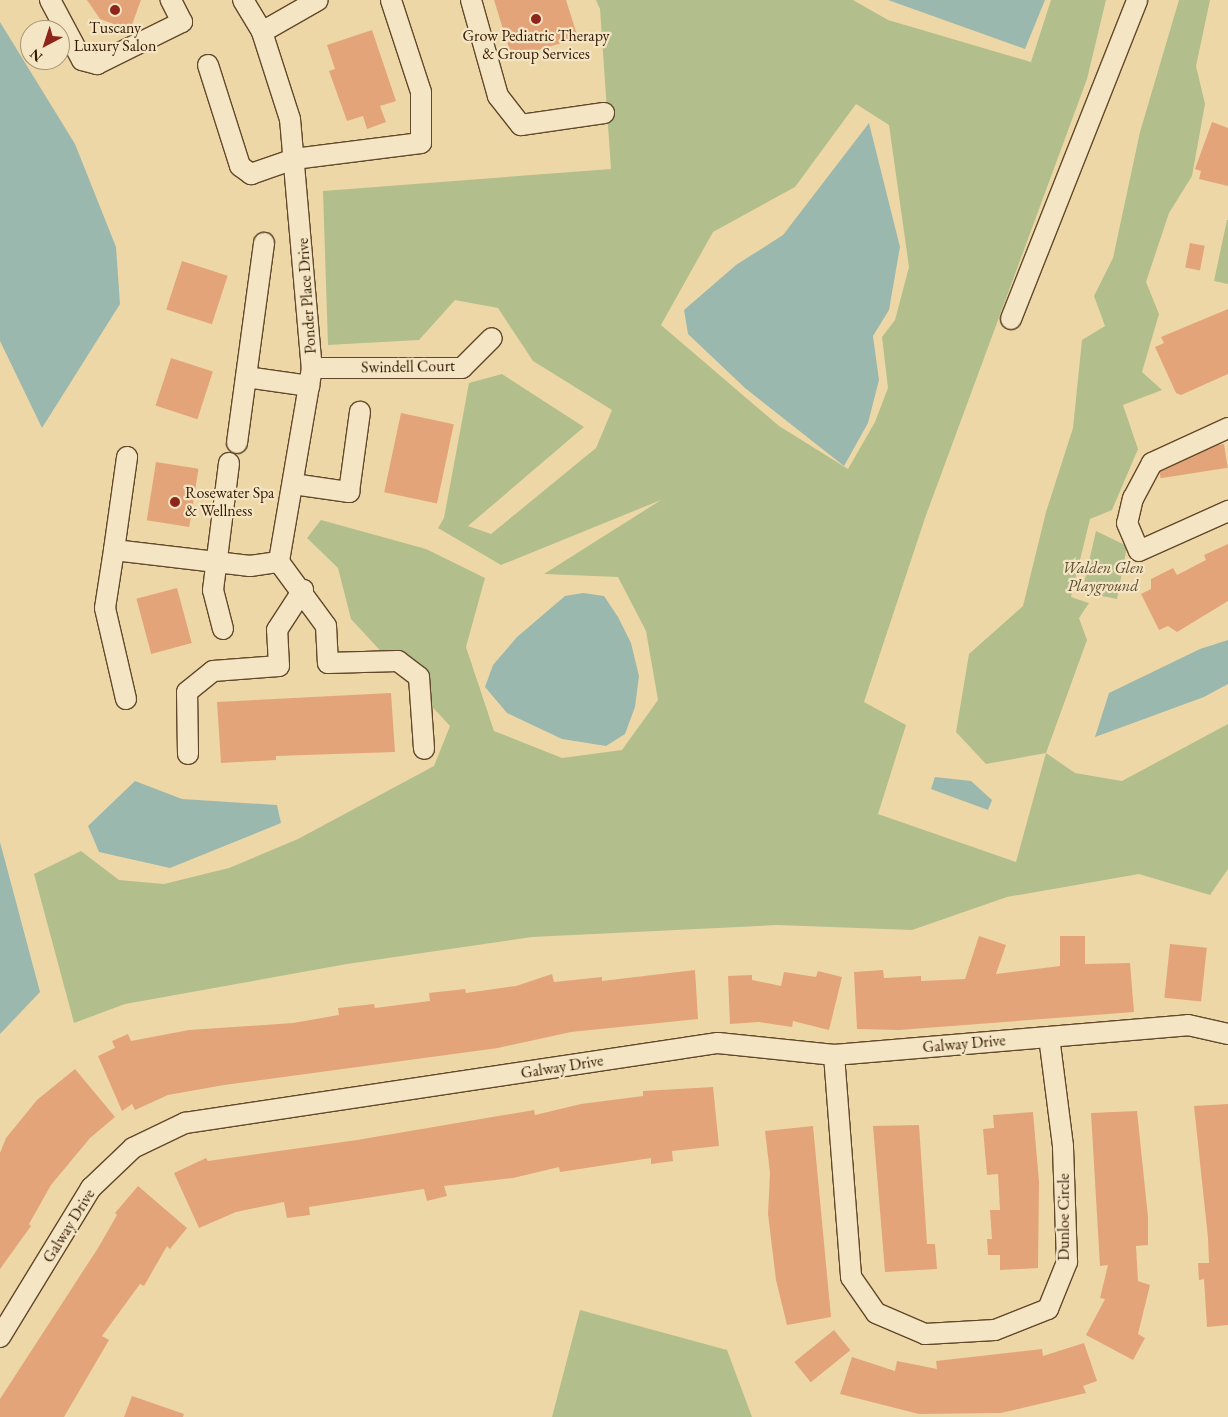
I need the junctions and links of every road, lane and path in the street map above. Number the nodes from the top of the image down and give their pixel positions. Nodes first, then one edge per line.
1 (50, 0) edge
2 (171, 0) edge
3 (243, 0) edge
4 (318, 0) edge
5 (391, 0) edge
6 (471, 0) edge
7 (1137, 0) edge
8 (262, 32) junction
9 (208, 65) dead end
10 (604, 112) dead end
11 (294, 159) junction
12 (264, 243) dead end
13 (1011, 319) dead end
14 (492, 338) dead end
15 (246, 377) junction
16 (311, 377) junction
17 (360, 412) dead end
18 (1228, 428) edge
19 (236, 443) dead end
20 (127, 457) dead end
21 (229, 463) dead end
22 (292, 484) junction
23 (1228, 510) edge
24 (114, 550) junction
25 (215, 562) junction
26 (279, 562) junction
27 (303, 590) junction
28 (223, 629) dead end
29 (126, 699) dead end
30 (424, 749) dead end
31 (188, 754) dead end
32 (1228, 1034) edge
33 (1049, 1037) junction
34 (834, 1055) junction
35 (0, 1337) edge

1 - 2 street
3 - 8 street, Ponder Place Drive
4 - 8 street
5 - 11 street
6 - 10 street
7 - 13 street
8 - 11 street, Ponder Place Drive
9 - 11 street
11 - 16 street, Ponder Place Drive
12 - 15 street
14 - 16 street, Swindell Court
15 - 16 street, Swindell Court
15 - 19 street
16 - 22 street, Ponder Place Drive
17 - 22 street
18 - 23 street
20 - 24 street
21 - 25 street
22 - 26 street, Ponder Place Drive
24 - 25 street
24 - 29 street
25 - 26 street
25 - 28 street
26 - 27 street
27 - 30 street
27 - 31 street
32 - 33 street, Galway Drive
33 - 34 street, Galway Drive
33 - 34 street, Dunloe Circle
34 - 35 street, Galway Drive

